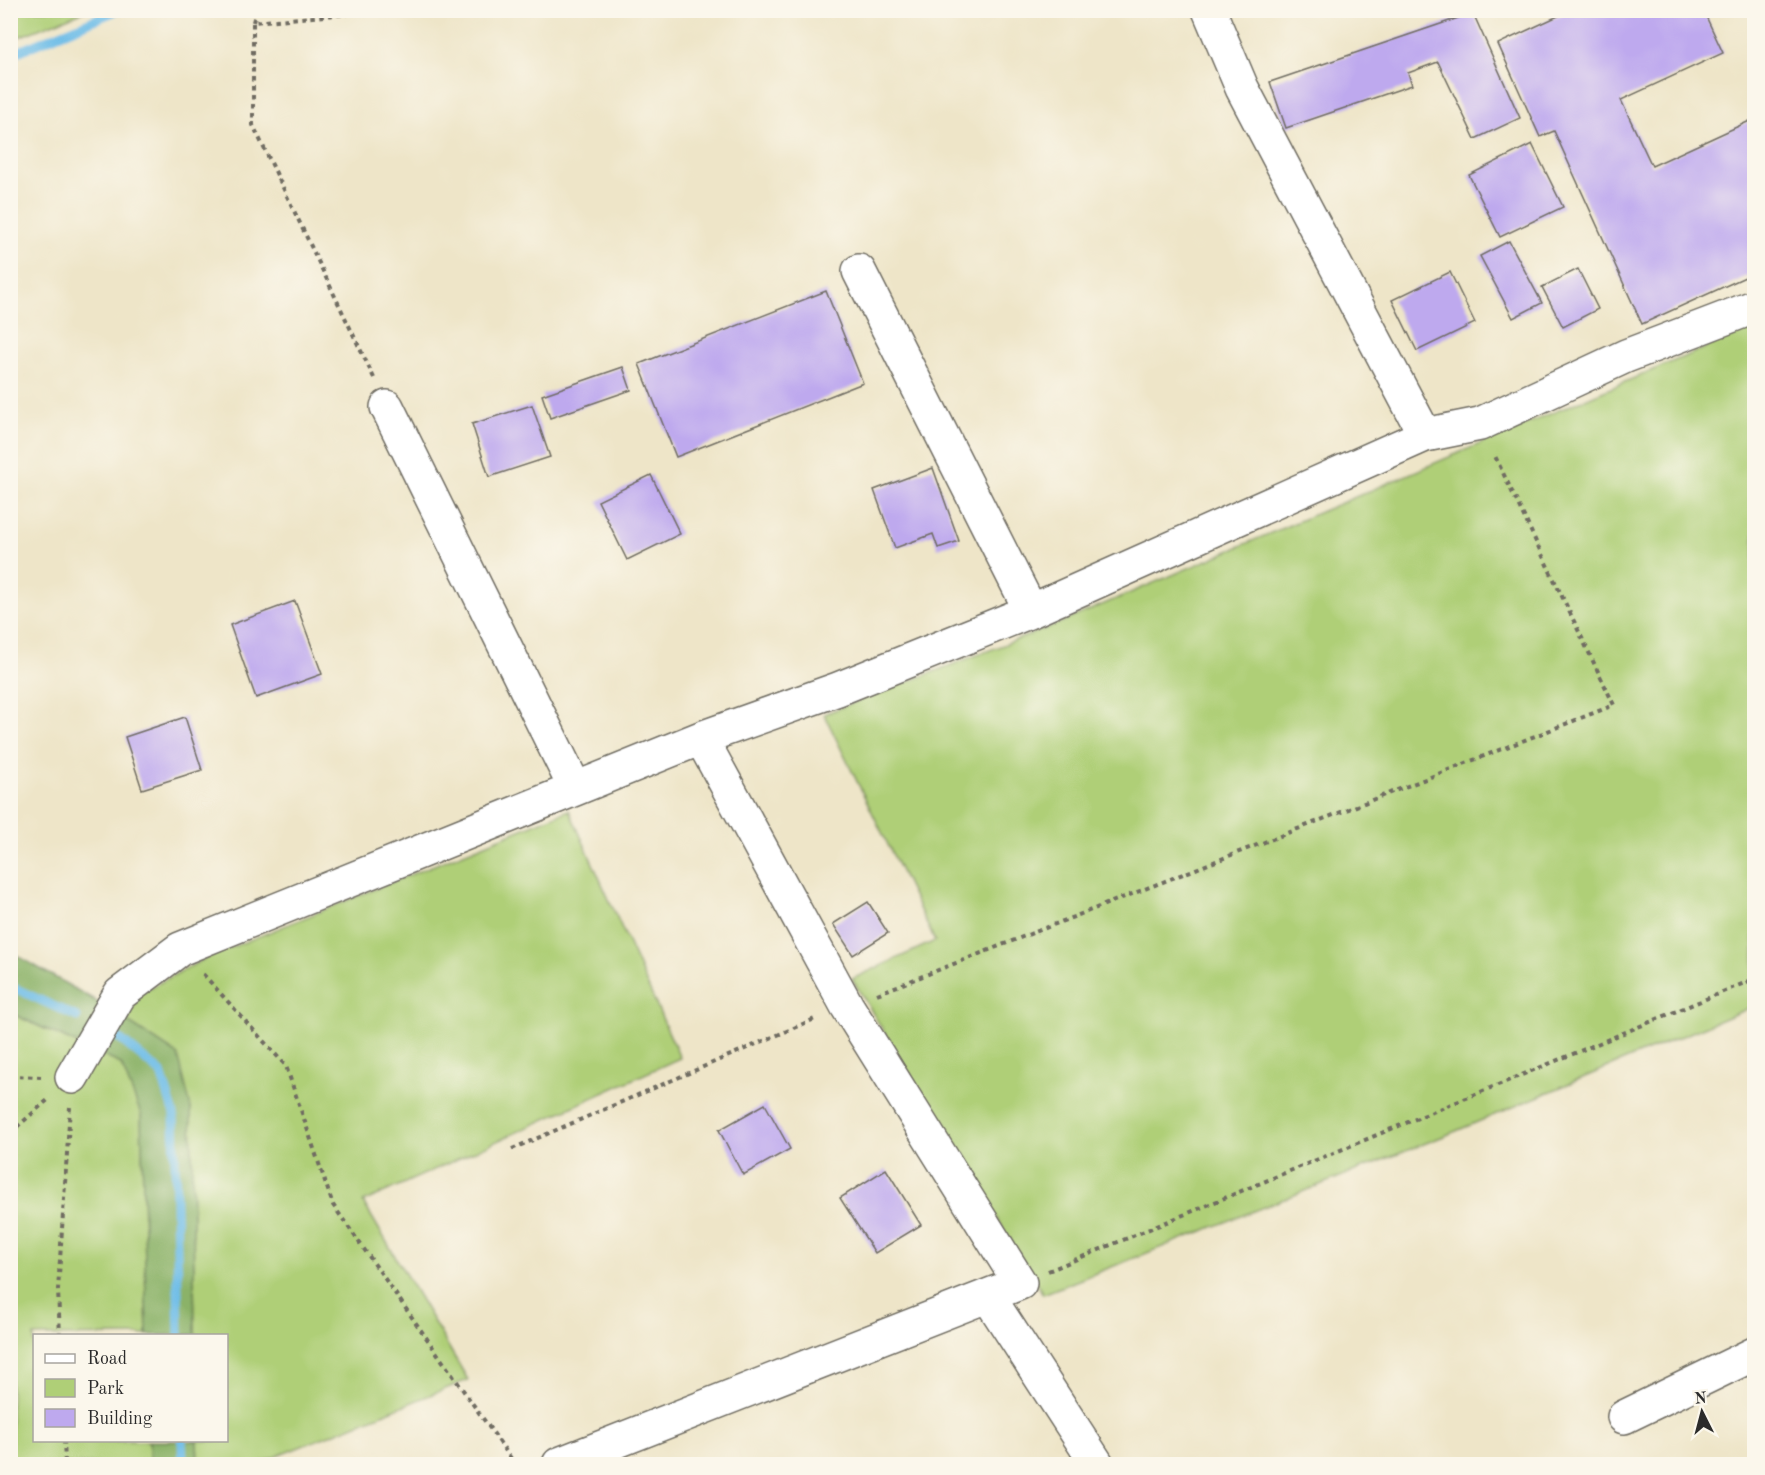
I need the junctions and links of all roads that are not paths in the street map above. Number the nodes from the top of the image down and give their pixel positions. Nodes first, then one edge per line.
1 (1209, 10) edge
2 (859, 271) dead end
3 (1755, 307) edge
4 (387, 406) road end
5 (1425, 435) junction
6 (1031, 611) junction
7 (701, 738) junction
8 (575, 788) junction
9 (72, 1077) road end
10 (988, 1296) junction
11 (1755, 1354) edge
12 (1624, 1417) dead end
13 (559, 1464) edge
14 (1096, 1464) edge

1 - 5 street
2 - 6 street
3 - 5 street
4 - 8 street
5 - 6 street
6 - 7 street
7 - 8 street
7 - 10 street
8 - 9 street
10 - 13 street
10 - 14 street
11 - 12 street

